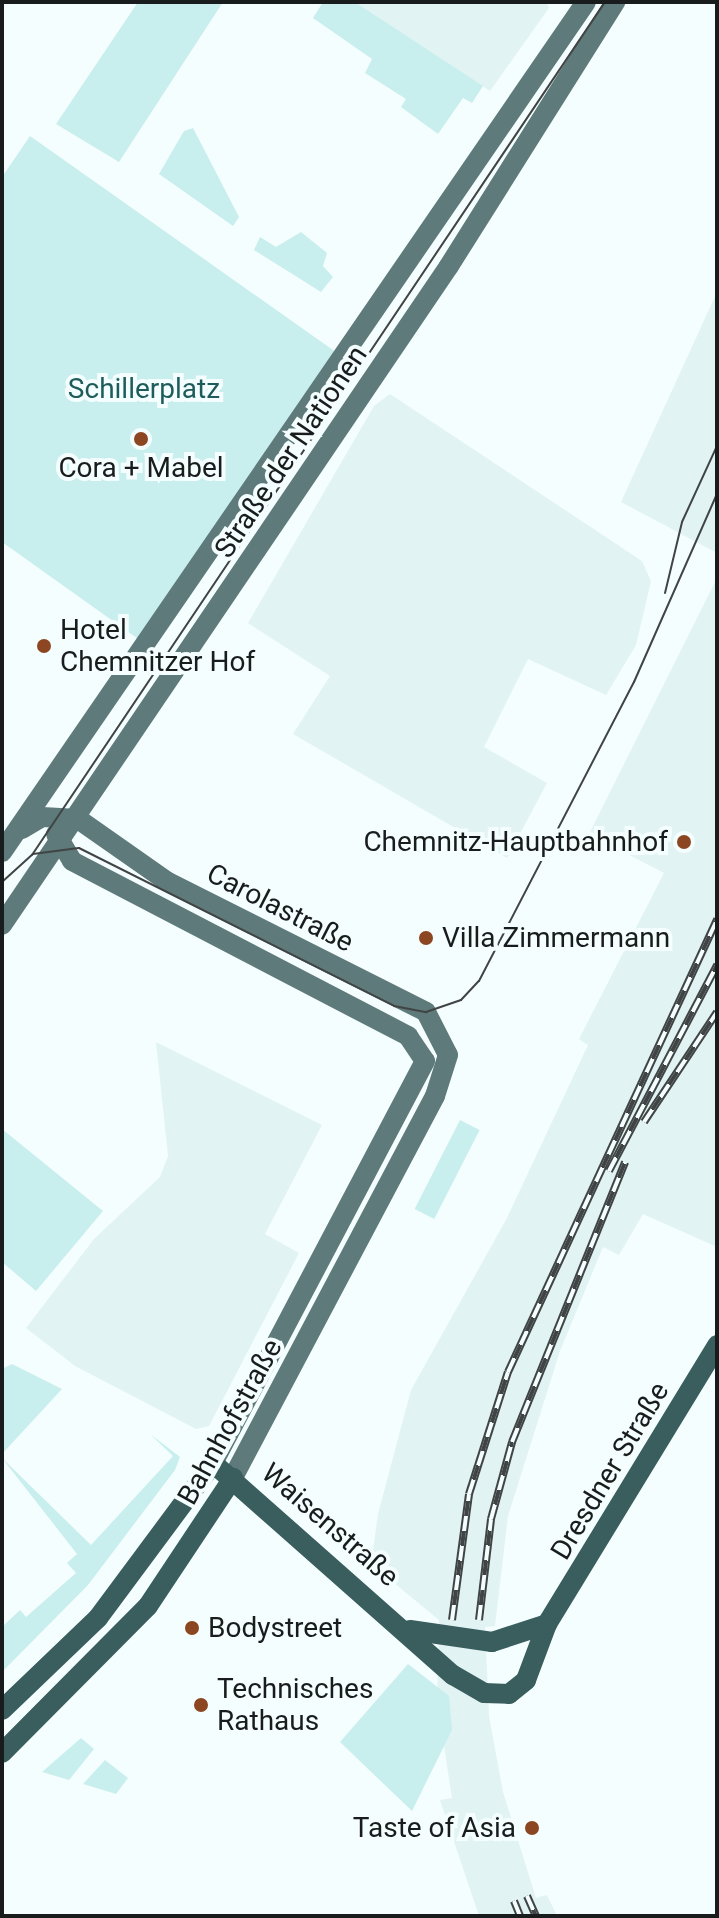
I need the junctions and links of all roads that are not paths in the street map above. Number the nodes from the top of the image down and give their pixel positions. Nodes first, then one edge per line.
1 (586, 2) edge
2 (615, 2) edge
3 (66, 764) junction
4 (55, 816) junction
5 (78, 819) junction
6 (8, 845) edge
7 (59, 846) junction
8 (2, 925) edge
9 (425, 1061) joint
10 (446, 1074) joint
11 (717, 1345) edge
12 (213, 1463) junction
13 (233, 1478) junction
14 (547, 1624) junction
15 (410, 1630) junction
16 (490, 1694) joint
17 (2, 1710) edge
18 (2, 1753) edge

1 - 3 main road, Straße der Nationen
2 - 5 main road, Straße der Nationen
3 - 4 main road
3 - 6 main road, Straße der Nationen
4 - 5 main road, Carolastraße
4 - 6 main road
4 - 7 main road
5 - 7 main road, Straße der Nationen
5 - 10 main road, Carolastraße
7 - 8 main road, Straße der Nationen
7 - 9 main road, Carolastraße
9 - 12 main road, Bahnhofstraße
10 - 13 main road, Bahnhofstraße
11 - 14 main road, Dresdner Straße
12 - 13 main road, Waisenstraße
12 - 17 main road, Bahnhofstraße
13 - 15 main road, Waisenstraße
13 - 18 main road, Bahnhofstraße
14 - 15 main road, Waisenstraße
14 - 16 main road, Dresdner Straße
15 - 16 main road, Waisenstraße

